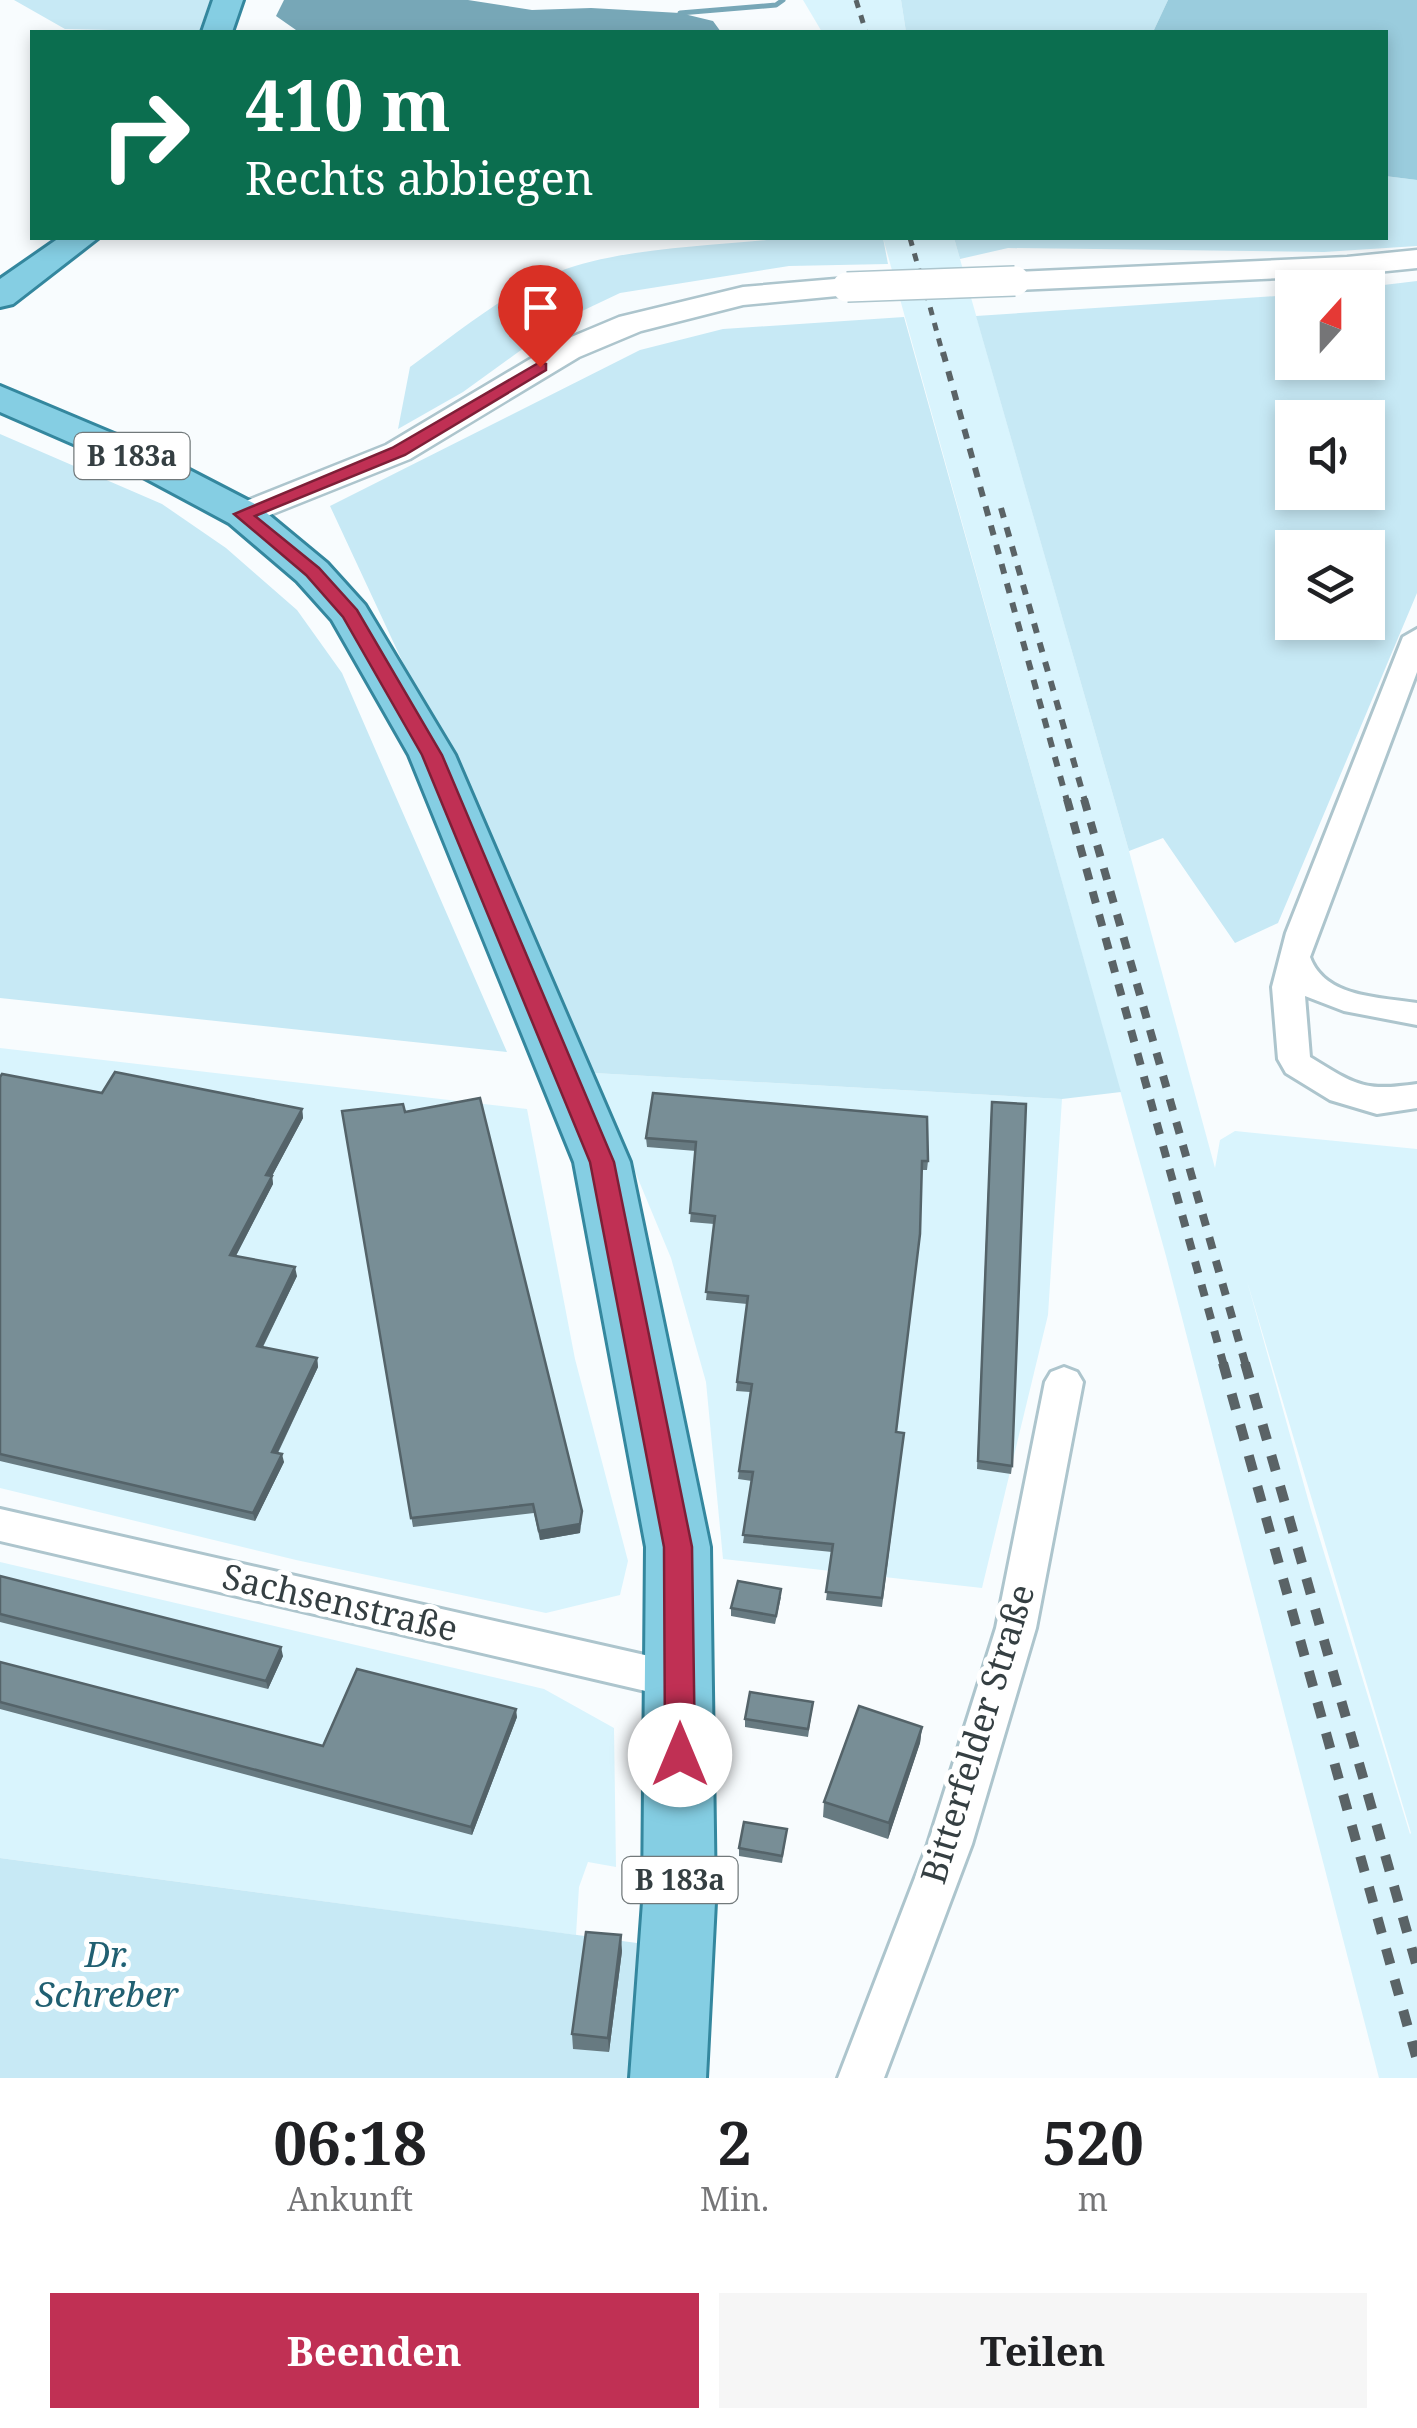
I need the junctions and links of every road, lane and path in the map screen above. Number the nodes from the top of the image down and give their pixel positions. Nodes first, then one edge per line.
1 (228, 0) edge
2 (218, 30) edge
3 (78, 240) edge
4 (1417, 259) edge
5 (0, 296) edge
6 (0, 398) edge
7 (242, 514) junction
8 (1417, 637) edge
9 (1294, 957) junction
10 (1417, 1014) edge
11 (1417, 1096) edge
12 (1064, 1382) dead end
13 (0, 1524) edge
14 (680, 1681) junction
15 (668, 2078) edge
16 (861, 2078) edge

1 - 2 main road
3 - 5 main road
4 - 7 main road, bridge
6 - 7 main road, B 183a
7 - 14 main road, B 183a
8 - 9 street
9 - 10 street
9 - 11 street
12 - 16 street, Bitterfelder Straße
13 - 14 street, Sachsenstraße
14 - 15 main road, B 183a

